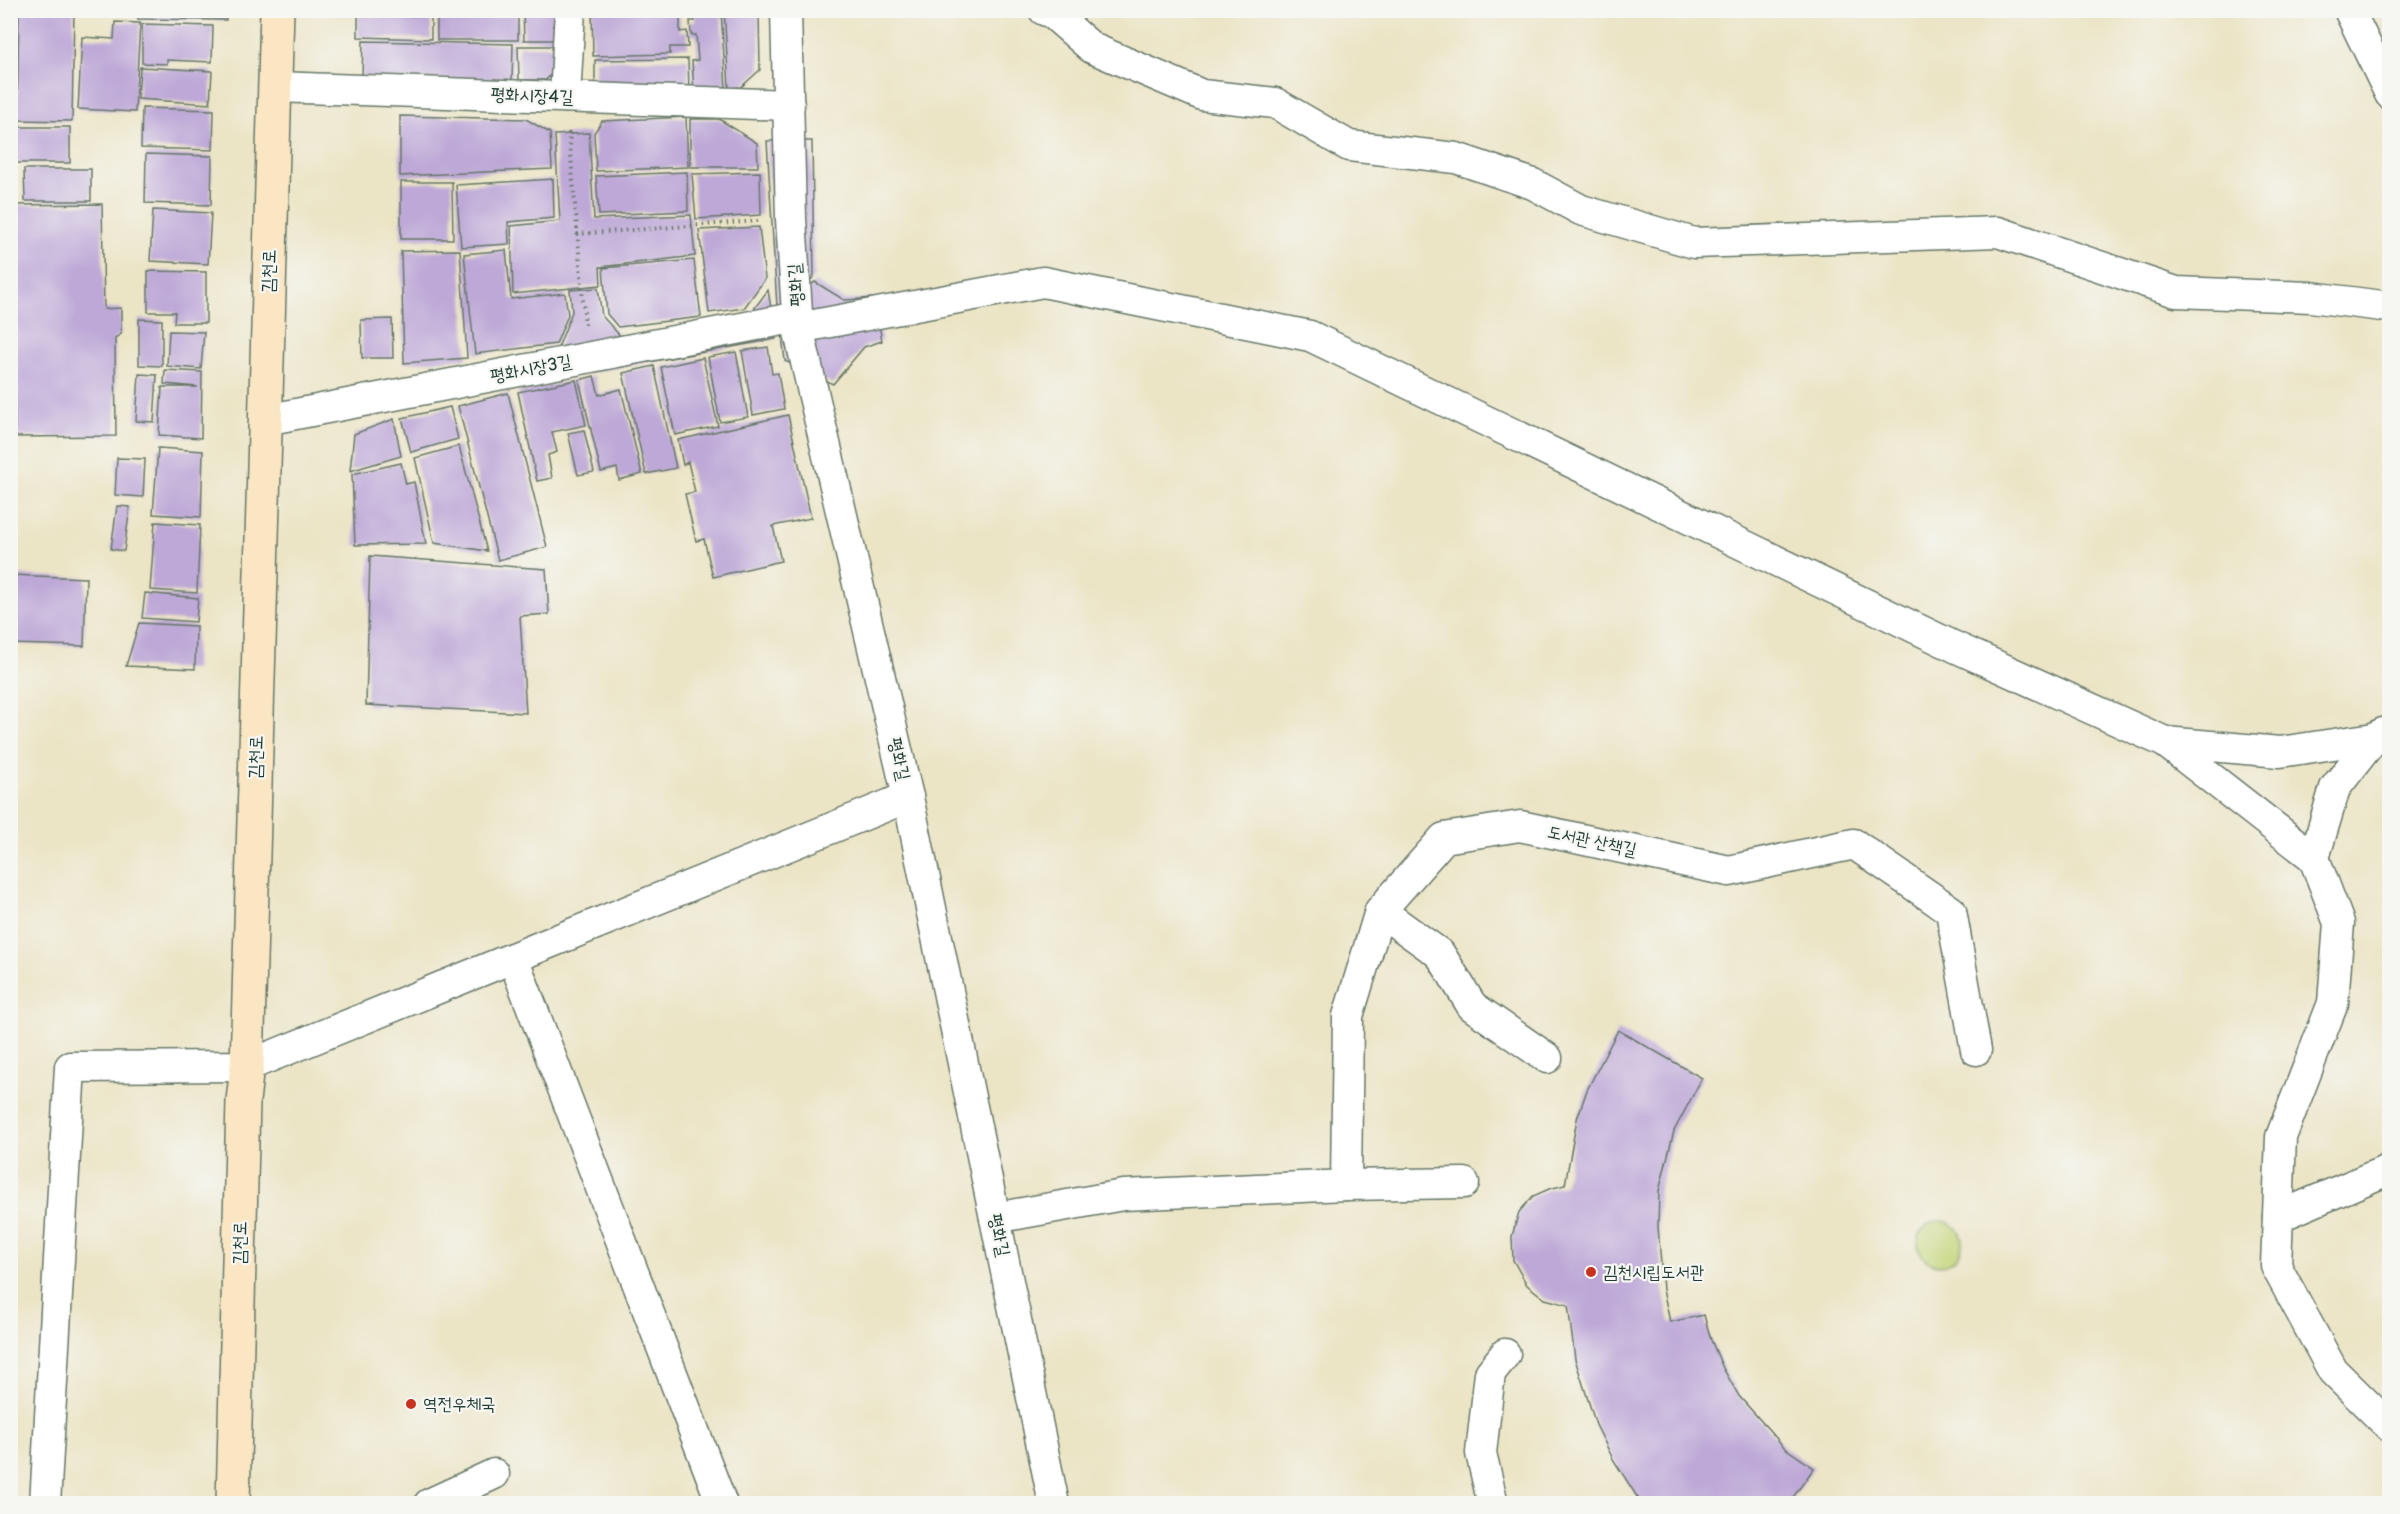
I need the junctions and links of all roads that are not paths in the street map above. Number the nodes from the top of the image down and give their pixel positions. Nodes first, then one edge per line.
1 (277, 10) edge
2 (570, 10) edge
3 (786, 10) edge
4 (1044, 10) edge
5 (2349, 10) edge
6 (275, 87) junction
7 (2390, 94) edge
8 (565, 98) junction
9 (789, 105) junction
10 (2390, 307) edge
11 (798, 323) junction
12 (265, 420) junction
13 (2382, 734) edge
14 (2165, 742) junction
15 (908, 797) junction
16 (2314, 858) junction
17 (1380, 911) junction
18 (513, 958) junction
19 (1976, 1050) dead end
20 (1547, 1058) dead end
21 (247, 1066) junction
22 (2390, 1169) edge
23 (1464, 1183) dead end
24 (1346, 1185) junction
25 (2278, 1217) junction
26 (995, 1218) junction
27 (1505, 1354) dead end
28 (2390, 1427) edge
29 (494, 1474) dead end
30 (45, 1503) edge
31 (233, 1503) edge
32 (429, 1503) edge
33 (722, 1503) edge
34 (1054, 1503) edge
35 (1493, 1503) edge

1 - 6 street, 김천로
2 - 8 street
3 - 9 street, 평화길
4 - 10 street
5 - 7 street
6 - 8 street, 평화시장4길
6 - 12 street, 김천로
8 - 9 street, 평화시장4길
9 - 11 street, 평화길
11 - 12 street, 평화시장3길
11 - 14 street, 평화시장3길
11 - 15 street, 평화길
12 - 21 street, 김천로
13 - 14 street
13 - 16 street
14 - 16 street
15 - 18 street
15 - 26 street, 평화길
16 - 25 street
17 - 19 street, 도서관 산책길
17 - 20 street
17 - 24 street, 도서관 산책길
18 - 21 street
18 - 33 street
21 - 30 street
21 - 31 street, 김천로
22 - 25 street
23 - 24 street
24 - 26 street
25 - 28 street
26 - 34 street, 평화길
27 - 35 street
29 - 32 street

